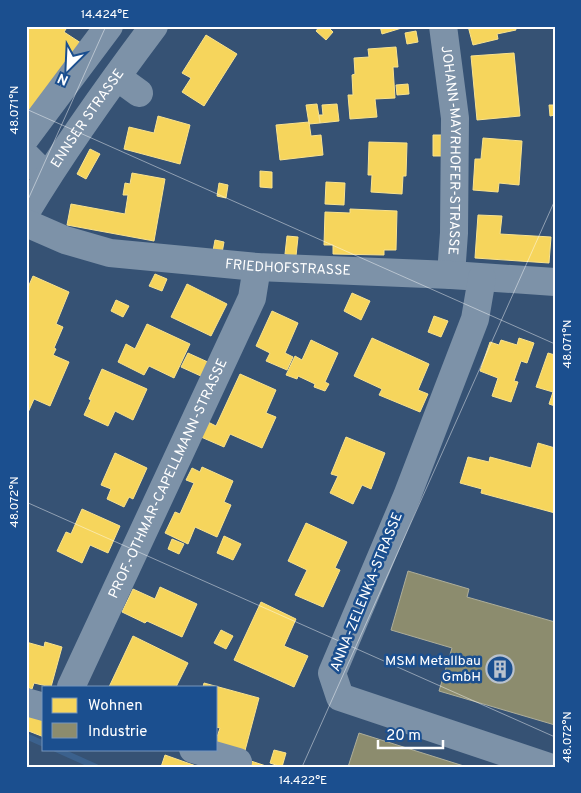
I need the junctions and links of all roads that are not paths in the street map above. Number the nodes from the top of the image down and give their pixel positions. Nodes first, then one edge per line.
1 (109, 26) edge
2 (154, 26) edge
3 (443, 26) edge
4 (116, 77) junction
5 (140, 93) dead end
6 (26, 137) edge
7 (26, 156) edge
8 (47, 177) junction
9 (26, 212) edge
10 (26, 223) edge
11 (257, 267) junction
12 (451, 275) junction
13 (482, 278) junction
14 (555, 282) edge
15 (71, 686) edge
16 (26, 702) edge
17 (42, 706) edge
18 (196, 750) edge
19 (238, 762) dead end
20 (549, 767) edge

1 - 6 street
2 - 4 street, ENNSER STRASSE
3 - 12 street, JOHANN-MAYRHOFER-STRASSE
4 - 5 street
4 - 8 street, ENNSER STRASSE
7 - 8 street
8 - 9 street, ENNSER STRASSE
10 - 11 street, FRIEDHOFSTRASSE
11 - 12 street, FRIEDHOFSTRASSE
11 - 15 street, PROF.-OTHMAR-CAPELLMANN-STRASSE
12 - 13 street, FRIEDHOFSTRASSE
13 - 14 street, FRIEDHOFSTRASSE
13 - 20 street, ANNA-ZELENKA-STRASSE
16 - 17 street
18 - 19 street

